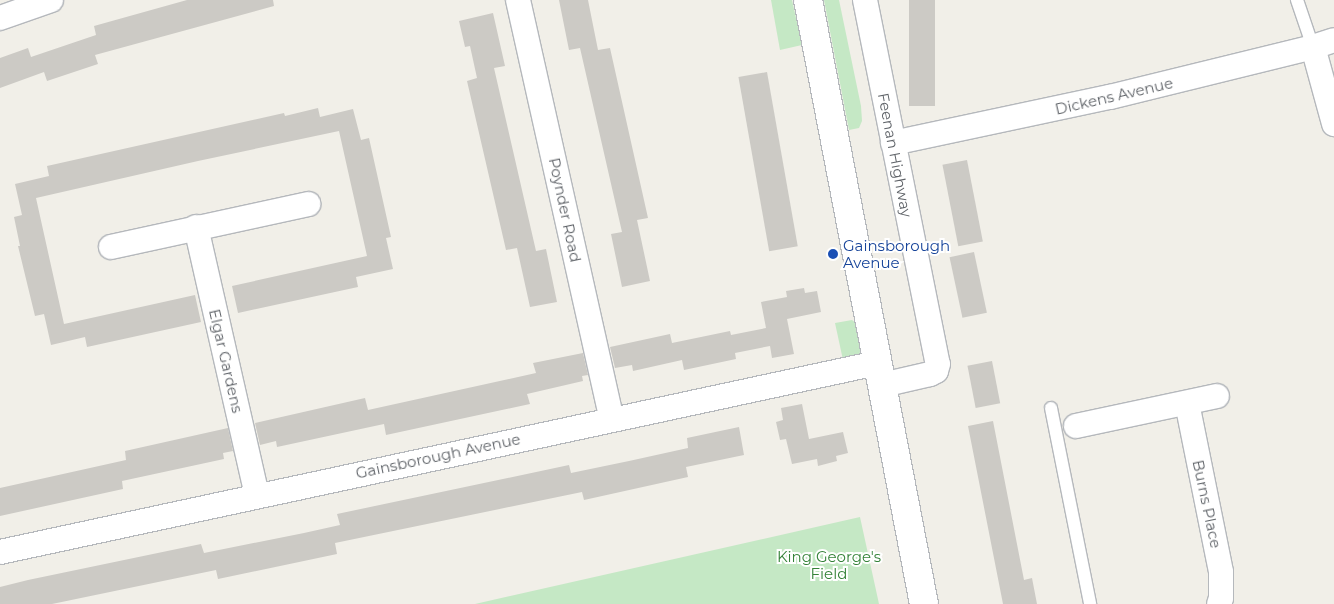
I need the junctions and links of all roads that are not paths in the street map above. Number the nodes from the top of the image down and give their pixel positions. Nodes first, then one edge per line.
1 (518, 0) edge
2 (808, 0) edge
3 (865, 0) edge
4 (1296, 0) edge
5 (46, 1) edge
6 (0, 18) edge
7 (1323, 44) edge
8 (1334, 124) edge
9 (893, 143) junction
10 (308, 204) dead end
11 (196, 227) junction
12 (111, 247) dead end
13 (879, 374) junction
14 (1217, 396) dead end
15 (1187, 404) junction
16 (1051, 408) dead end
17 (612, 420) junction
18 (1076, 426) dead end
19 (257, 495) junction
20 (0, 552) edge
21 (924, 604) edge
22 (1090, 604) edge
23 (1219, 604) edge

1 - 17 street, Poynder Road
2 - 13 street
3 - 9 street, Feenan Highway
4 - 7 lane
5 - 6 street
7 - 8 street
7 - 9 street, Dickens Avenue
9 - 13 street, Feenan Highway
10 - 11 street
11 - 12 street
11 - 19 street, Elgar Gardens
13 - 17 street, Gainsborough Avenue
13 - 21 street
14 - 15 street
15 - 18 street
15 - 23 street, Burns Place
16 - 22 lane
17 - 19 street, Gainsborough Avenue
19 - 20 street, Gainsborough Avenue

